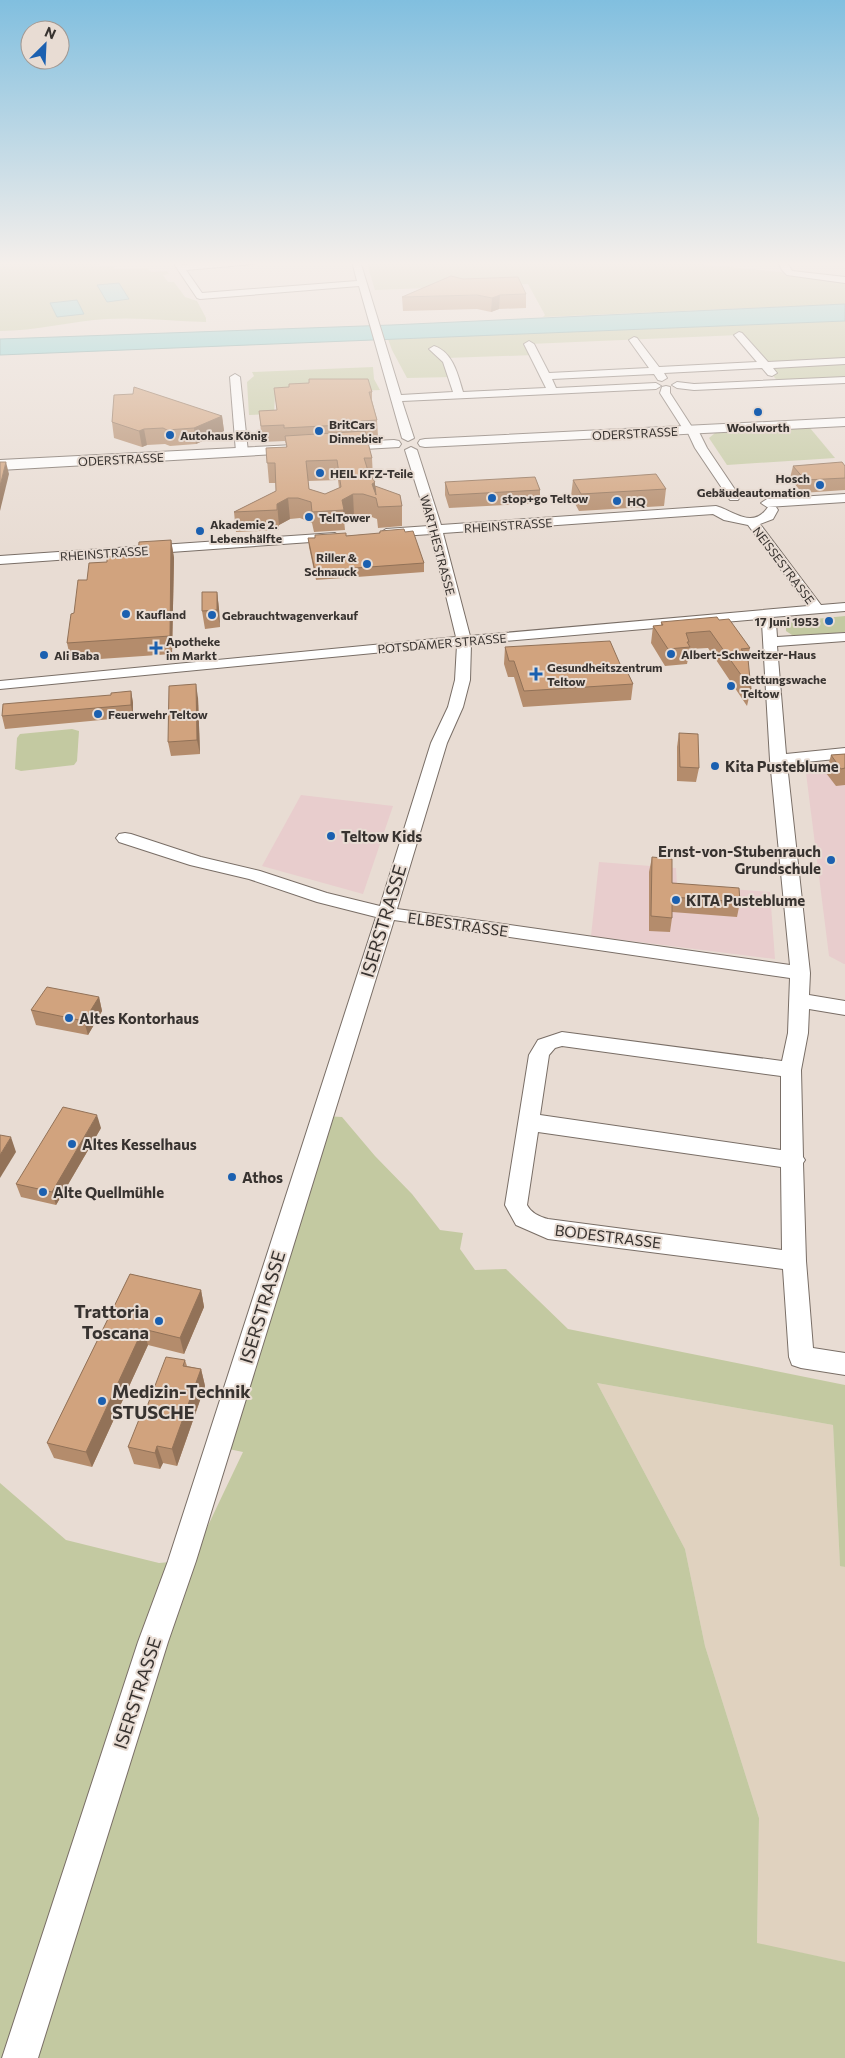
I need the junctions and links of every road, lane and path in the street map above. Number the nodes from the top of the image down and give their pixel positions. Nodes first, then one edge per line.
1 (384, 357) edge
2 (445, 357) edge
3 (536, 357) edge
4 (647, 357) edge
5 (758, 357) edge
6 (845, 361) edge
7 (766, 366) junction
8 (657, 371) junction
9 (545, 376) junction
10 (235, 377) dead end
11 (845, 380) edge
12 (780, 384) junction
13 (662, 385) junction
14 (553, 390) junction
15 (459, 395) junction
16 (397, 398) junction
17 (845, 422) edge
18 (687, 430) junction
19 (410, 444) junction
20 (242, 452) junction
21 (0, 465) edge
22 (734, 497) junction
23 (845, 498) edge
24 (761, 502) junction
25 (845, 505) edge
26 (716, 510) junction
27 (751, 521) junction
28 (436, 530) junction
29 (374, 534) edge
30 (345, 536) edge
31 (0, 560) edge
32 (845, 607) edge
33 (818, 610) junction
34 (763, 615) junction
35 (845, 636) edge
36 (464, 641) junction
37 (769, 642) junction
38 (39, 682) junction
39 (0, 685) edge
40 (0, 689) edge
41 (845, 753) edge
42 (778, 760) junction
43 (125, 838) dead end
44 (385, 913) junction
45 (800, 973) junction
46 (800, 1001) junction
47 (845, 1008) edge
48 (791, 1070) junction
49 (529, 1122) junction
50 (794, 1160) junction
51 (794, 1261) junction
52 (845, 1364) edge
53 (20, 2058) edge

1 - 16 street, WARTHESTRASSE
2 - 15 street
3 - 9 street
4 - 8 street
5 - 7 street
6 - 7 street
7 - 8 street
7 - 12 street
8 - 9 street
8 - 13 street
9 - 14 street
10 - 20 street
11 - 12 street
12 - 13 street
13 - 14 street
13 - 18 street
14 - 15 street
15 - 16 street
16 - 19 street, WARTHESTRASSE
17 - 18 main road, ODERSTRASSE
18 - 19 main road, ODERSTRASSE
18 - 22 street
19 - 20 main road, ODERSTRASSE
19 - 28 street, WARTHESTRASSE
20 - 21 main road, ODERSTRASSE
22 - 24 street
22 - 26 street
23 - 24 street
24 - 25 street
24 - 27 street
26 - 27 street, RHEINSTRASSE
26 - 28 street, RHEINSTRASSE
27 - 33 street, NEISSESTRASSE
28 - 29 street, RHEINSTRASSE
28 - 36 street, WARTHESTRASSE
30 - 31 street, RHEINSTRASSE
32 - 33 street, POTSDAMER STRASSE
33 - 34 street, POTSDAMER STRASSE
34 - 36 street, POTSDAMER STRASSE
34 - 37 street
35 - 37 street
36 - 38 street, POTSDAMER STRASSE
36 - 44 street, ISERSTRASSE
37 - 42 street
38 - 39 street, POTSDAMER STRASSE
38 - 40 street, POTSDAMER STRASSE
41 - 42 street
42 - 45 street
43 - 44 street, ELBESTRASSE
44 - 45 street, ELBESTRASSE
44 - 53 street, ISERSTRASSE
45 - 46 street
46 - 47 street
46 - 48 street
48 - 49 street, BODESTRASSE
48 - 50 street
49 - 50 street
49 - 51 street, BODESTRASSE
50 - 51 street
51 - 52 street

